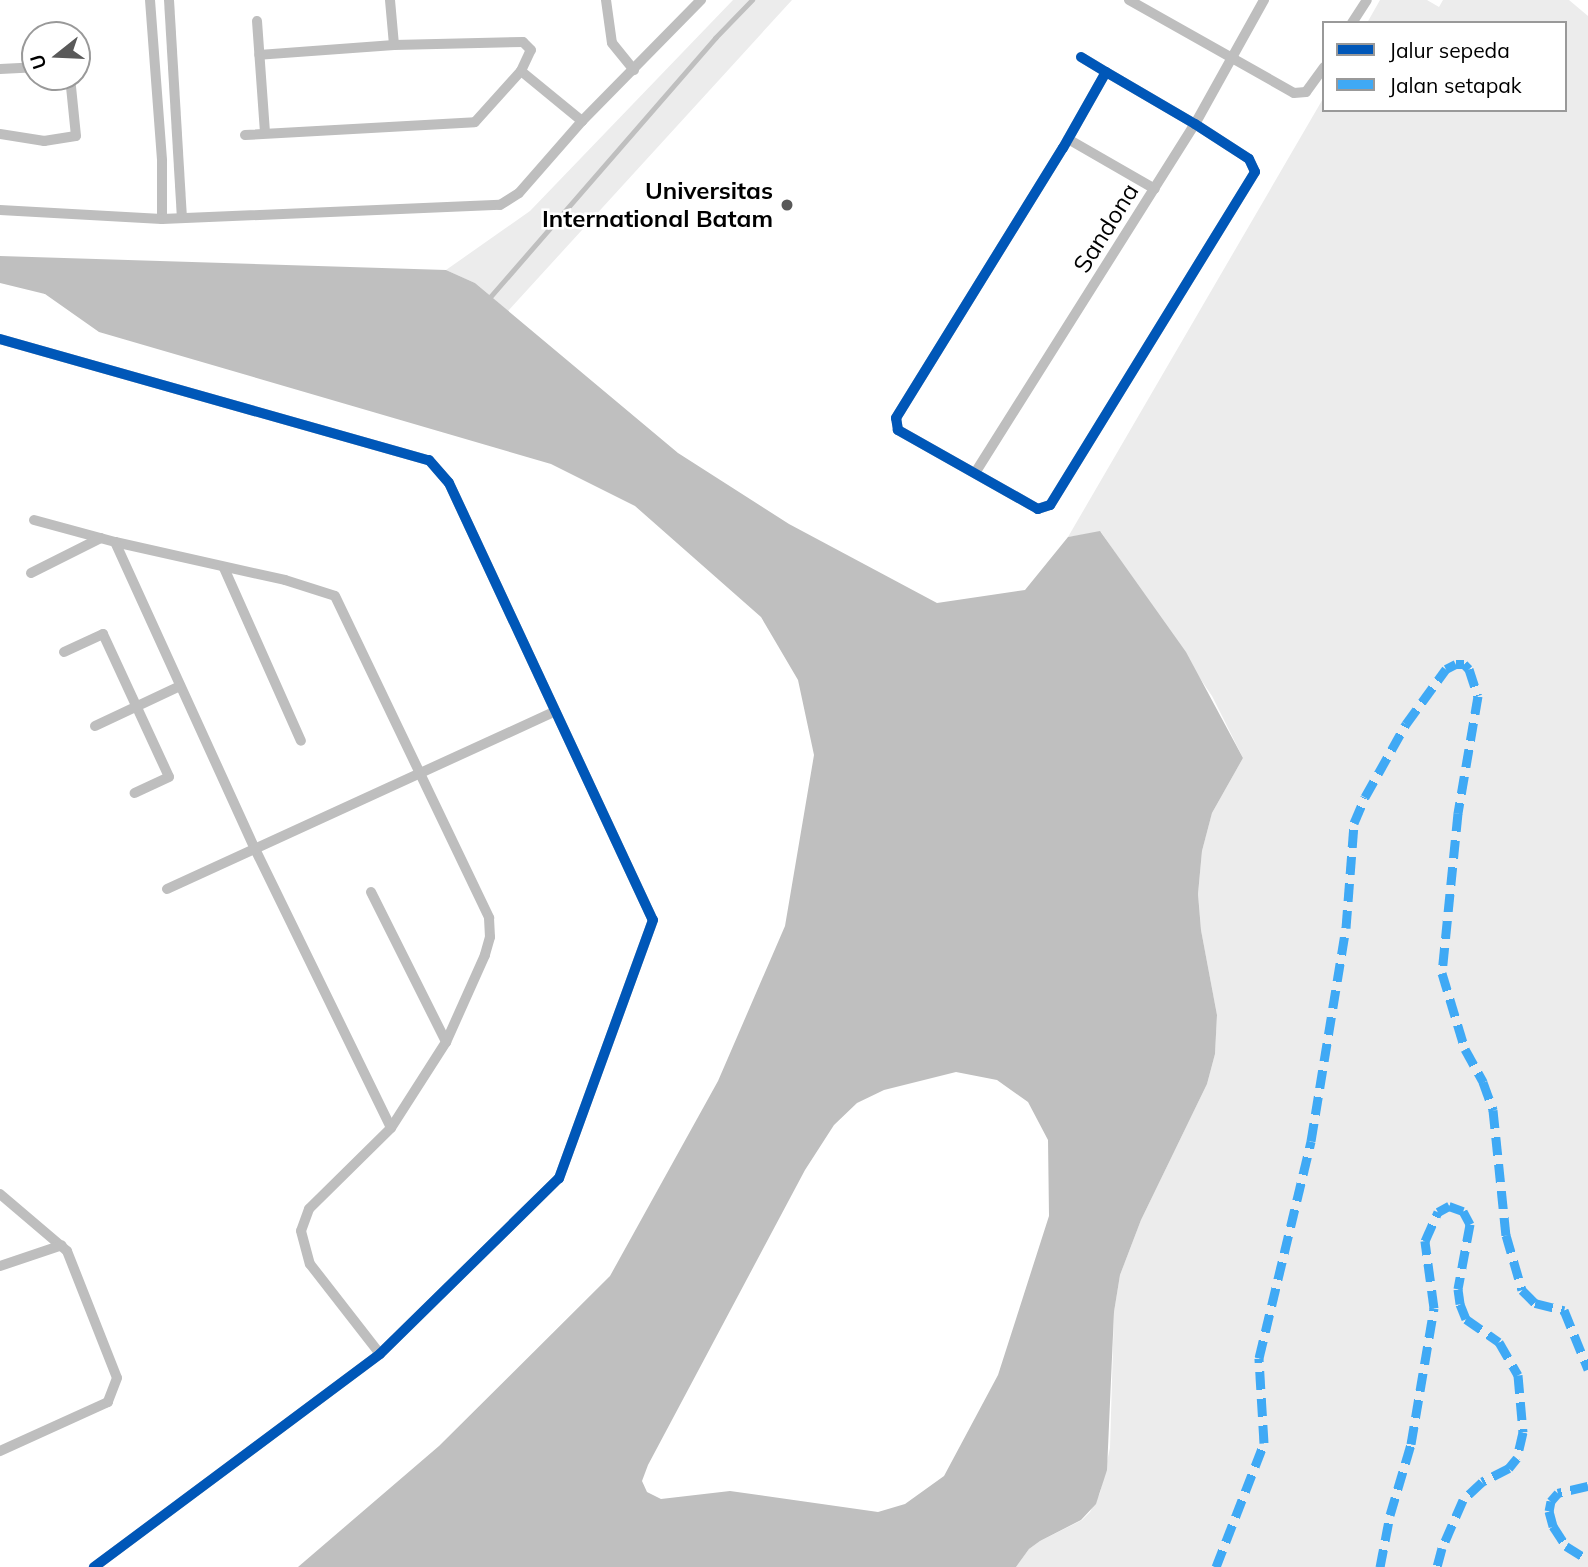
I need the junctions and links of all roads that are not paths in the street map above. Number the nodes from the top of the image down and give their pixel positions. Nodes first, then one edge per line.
1 (150, 0) edge
2 (169, 0) edge
3 (390, 0) edge
4 (606, 0) edge
5 (701, 0) edge
6 (1129, 0) edge
7 (1264, 0) edge
8 (1367, 0) edge
9 (257, 21) dead end
10 (1353, 21) edge
11 (394, 46) junction
12 (259, 55) junction
13 (1081, 57) dead end
14 (1233, 60) junction
15 (21, 68) edge
16 (0, 69) edge
17 (634, 70) junction
18 (1322, 70) edge
19 (522, 71) junction
20 (1106, 72) junction
21 (71, 91) edge
22 (158, 101) junction
23 (175, 101) junction
24 (582, 121) junction
25 (1195, 124) junction
26 (0, 134) edge
27 (265, 134) junction
28 (245, 135) dead end
29 (1068, 139) junction
30 (1155, 189) junction
31 (0, 210) edge
32 (181, 218) junction
33 (162, 219) junction
34 (0, 339) edge
35 (975, 473) junction
36 (34, 520) dead end
37 (101, 538) junction
38 (115, 542) junction
39 (224, 568) junction
40 (31, 573) dead end
41 (64, 652) dead end
42 (180, 686) junction
43 (137, 706) junction
44 (555, 710) junction
45 (95, 726) dead end
46 (301, 741) dead end
47 (418, 774) junction
48 (135, 793) dead end
49 (255, 849) junction
50 (167, 889) dead end
51 (371, 892) dead end
52 (446, 1042) junction
53 (391, 1128) junction
54 (0, 1194) edge
55 (62, 1245) junction
56 (0, 1266) edge
57 (380, 1354) junction
58 (0, 1451) edge
59 (94, 1567) edge

1 - 22 street
2 - 23 street
3 - 11 street
4 - 17 street
5 - 17 street
6 - 14 street
7 - 14 street, Sandona
8 - 10 street
9 - 12 street
11 - 12 street
11 - 19 street
12 - 27 street
13 - 20 street
14 - 18 street
14 - 25 street, Sandona
15 - 16 street
17 - 24 street
19 - 24 street
19 - 27 street
20 - 25 street
20 - 29 street
21 - 26 street
22 - 23 street
22 - 33 street
23 - 32 street
24 - 32 street
25 - 30 street, Sandona
25 - 35 street
27 - 28 street
29 - 30 street
29 - 35 street
30 - 35 street, Sandona
31 - 33 street
32 - 33 street
34 - 44 street
36 - 37 street
37 - 38 street
37 - 40 street
38 - 39 street
38 - 42 street
39 - 46 street
39 - 47 street
41 - 43 street
42 - 43 street
42 - 49 street
43 - 45 street
43 - 48 street
44 - 47 street
44 - 57 street
47 - 49 street
47 - 52 street
49 - 50 street
49 - 53 street
51 - 52 street
52 - 53 street
53 - 57 street
54 - 55 street
55 - 56 street
55 - 58 street
57 - 59 street

